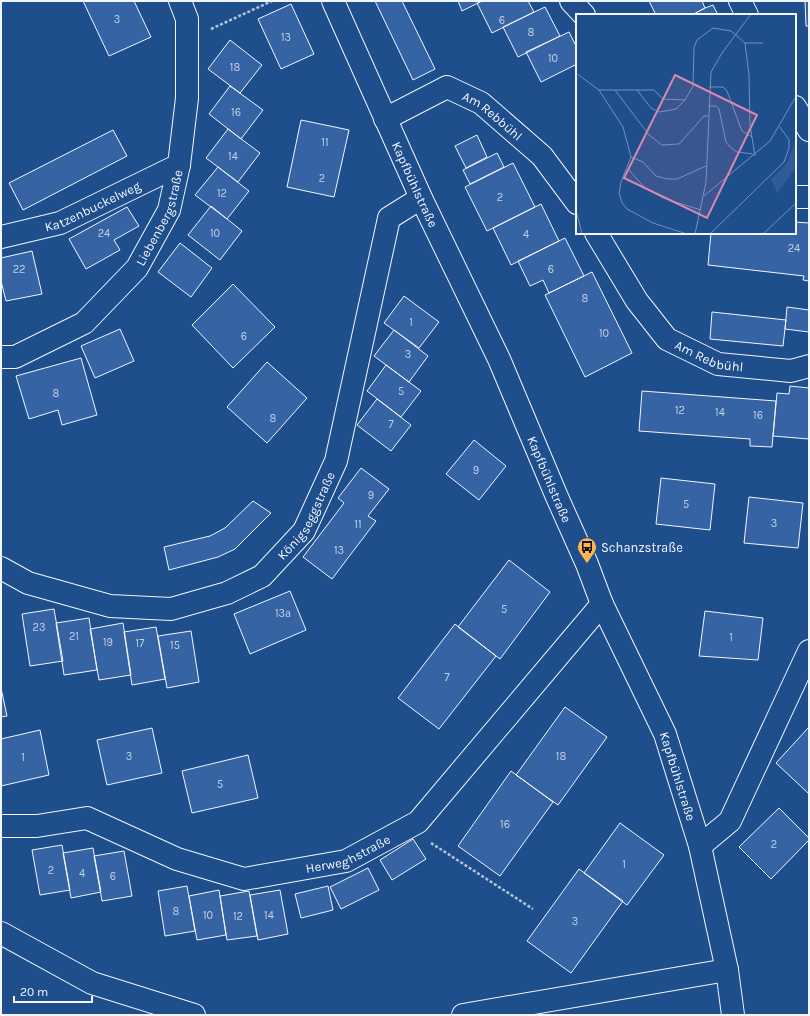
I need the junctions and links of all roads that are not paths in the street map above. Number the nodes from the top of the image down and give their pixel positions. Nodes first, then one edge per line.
1 (180, 1) edge
2 (333, 1) edge
3 (571, 1) edge
4 (740, 1) edge
5 (583, 14) edge
6 (746, 14) edge
7 (796, 109) edge
8 (386, 119) junction
9 (809, 130) edge
10 (179, 165) junction
11 (809, 197) edge
12 (421, 198) junction
13 (796, 198) edge
14 (576, 202) edge
15 (597, 234) edge
16 (1, 237) edge
17 (1, 356) edge
18 (809, 366) edge
19 (1, 568) edge
20 (602, 604) junction
21 (809, 651) edge
22 (1, 826) edge
23 (700, 846) junction
24 (1, 933) edge
25 (727, 970) junction
26 (194, 1015) edge
27 (463, 1015) edge
28 (733, 1015) edge

1 - 10 street, Liebenbergstraße
2 - 8 street, Kapfbühlstraße
3 - 5 street
4 - 6 street
7 - 9 street
8 - 12 street, Kapfbühlstraße
8 - 14 street, Am Rebbühl
10 - 16 street, Katzenbuckelweg
10 - 17 street, Liebenbergstraße
11 - 13 street
12 - 19 street, Königseggstraße
12 - 20 street, Kapfbühlstraße
15 - 18 street, Am Rebbühl
20 - 22 street, Herweghstraße
20 - 23 street, Kapfbühlstraße
21 - 23 street
23 - 25 street, Kapfbühlstraße
24 - 26 street
25 - 27 street
25 - 28 street, Kapfbühlstraße

